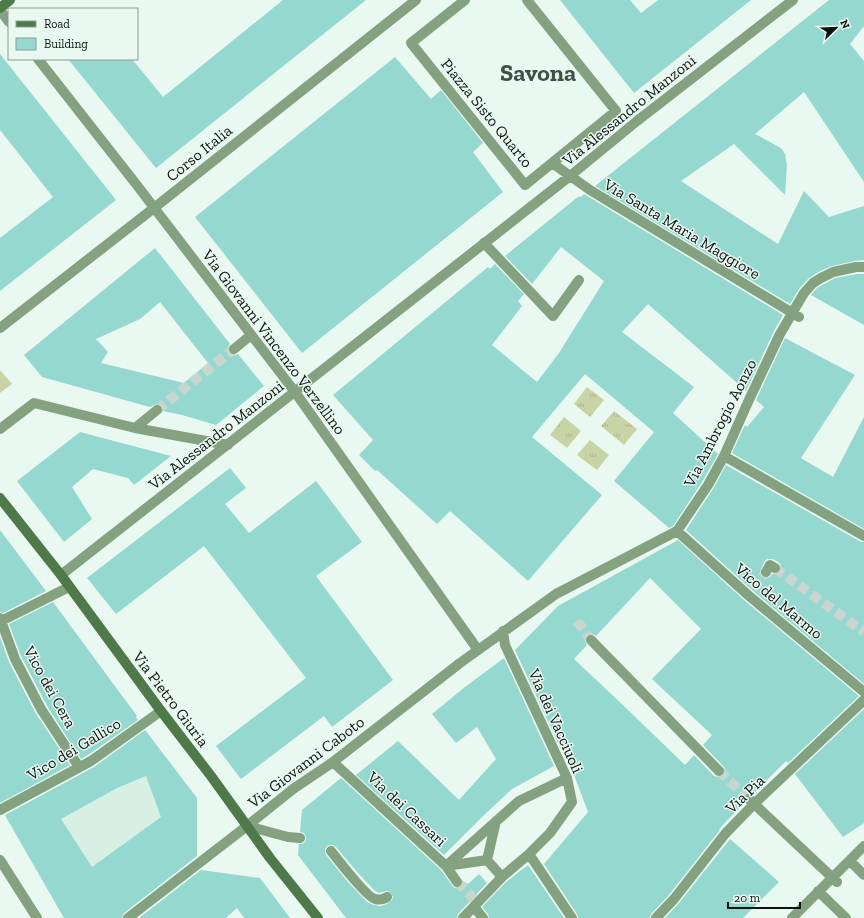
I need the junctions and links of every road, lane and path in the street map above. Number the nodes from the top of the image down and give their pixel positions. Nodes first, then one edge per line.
1 (10, 0) edge
2 (416, 0) edge
3 (465, 0) edge
4 (527, 0) edge
5 (793, 0) edge
6 (0, 9) edge
7 (8, 21) edge
8 (39, 60) edge
9 (552, 163) junction
10 (570, 176) junction
11 (154, 208) junction
12 (484, 243) junction
13 (864, 267) edge
14 (579, 280) dead end
15 (796, 315) junction
16 (0, 328) edge
17 (251, 335) junction
18 (234, 349) tunnel mouth
19 (294, 392) junction
20 (157, 410) tunnel mouth
21 (134, 428) junction
22 (0, 429) edge
23 (228, 445) junction
24 (724, 456) junction
25 (0, 498) edge
26 (677, 531) junction
27 (864, 536) edge
28 (61, 575) junction
29 (69, 588) junction
30 (0, 619) edge
31 (503, 631) junction
32 (591, 640) tunnel mouth
33 (478, 650) junction
34 (864, 692) edge
35 (864, 700) edge
36 (161, 711) junction
37 (333, 762) junction
38 (79, 767) junction
39 (719, 771) tunnel mouth
40 (567, 778) junction
41 (752, 802) junction
42 (0, 810) edge
43 (496, 821) junction
44 (247, 826) junction
45 (300, 838) dead end
46 (864, 846) edge
47 (331, 851) dead end
48 (529, 854) junction
49 (0, 860) edge
50 (487, 860) junction
51 (850, 860) junction
52 (446, 866) junction
53 (864, 875) edge
54 (502, 877) junction
55 (835, 880) junction
56 (457, 882) tunnel mouth
57 (818, 891) junction
58 (387, 897) dead end
59 (474, 903) junction
60 (37, 918) edge
61 (128, 918) edge
62 (318, 918) edge
63 (463, 918) edge
64 (483, 918) edge
65 (572, 918) edge
66 (656, 918) edge
67 (792, 918) edge
68 (846, 918) edge

1 - 6 street
2 - 11 street, Corso Italia
3 - 9 street, Piazza Sisto Quarto
4 - 9 street, Piazza Sisto Quarto
5 - 10 street, Via Alessandro Manzoni
6 - 7 street
8 - 11 street, Via Giovanni Vincenzo Verzellino
9 - 10 street, Via Santa Maria Maggiore
10 - 12 street, Via Alessandro Manzoni
10 - 15 street, Via Santa Maria Maggiore
11 - 16 street, Corso Italia
11 - 17 street, Via Giovanni Vincenzo Verzellino
12 - 14 street
12 - 19 street, Via Alessandro Manzoni
13 - 15 street, Via Ambrogio Aonzo
15 - 24 street, Via Ambrogio Aonzo
17 - 18 street
17 - 19 street, Via Giovanni Vincenzo Verzellino
19 - 23 street, Via Alessandro Manzoni
19 - 33 street, Via Giovanni Vincenzo Verzellino
20 - 21 street
21 - 22 street
21 - 23 street
23 - 28 street, Via Alessandro Manzoni
24 - 26 street, Via Ambrogio Aonzo
24 - 27 street
25 - 28 street, Via Pietro Giuria
26 - 31 street, Via Ambrogio Aonzo
26 - 34 street, Vico del Marmo
28 - 29 street, Via Pietro Giuria
29 - 30 street
29 - 36 street, Via Pietro Giuria
30 - 38 street, Vico dei Cera
31 - 33 street, Via Giovanni Caboto
31 - 40 street, Via dei Vacciuoli
32 - 39 street
33 - 37 street, Via Giovanni Caboto
35 - 41 street, Via Pia
36 - 38 street, Vico dei Gallico
36 - 44 street, Via Pietro Giuria
37 - 44 street, Via Giovanni Caboto
37 - 52 street, Via dei Cassari
38 - 42 street, Vico dei Gallico
40 - 43 street
40 - 48 street, Via dei Vacciuoli
41 - 55 street
41 - 66 street, Via Pia
43 - 50 street
43 - 52 street
44 - 45 street
44 - 61 street, Via Giovanni Caboto
44 - 62 street, Via Pietro Giuria
46 - 51 street
47 - 58 street
48 - 54 street, Via dei Vacciuoli
48 - 65 street
49 - 60 street
50 - 52 street
50 - 54 street
51 - 53 street
51 - 55 street
52 - 56 street, Via dei Cassari
54 - 59 street, Via dei Vacciuoli
55 - 57 street
57 - 67 street
57 - 68 street
59 - 63 street, Via dei Vacciuoli
59 - 64 street

